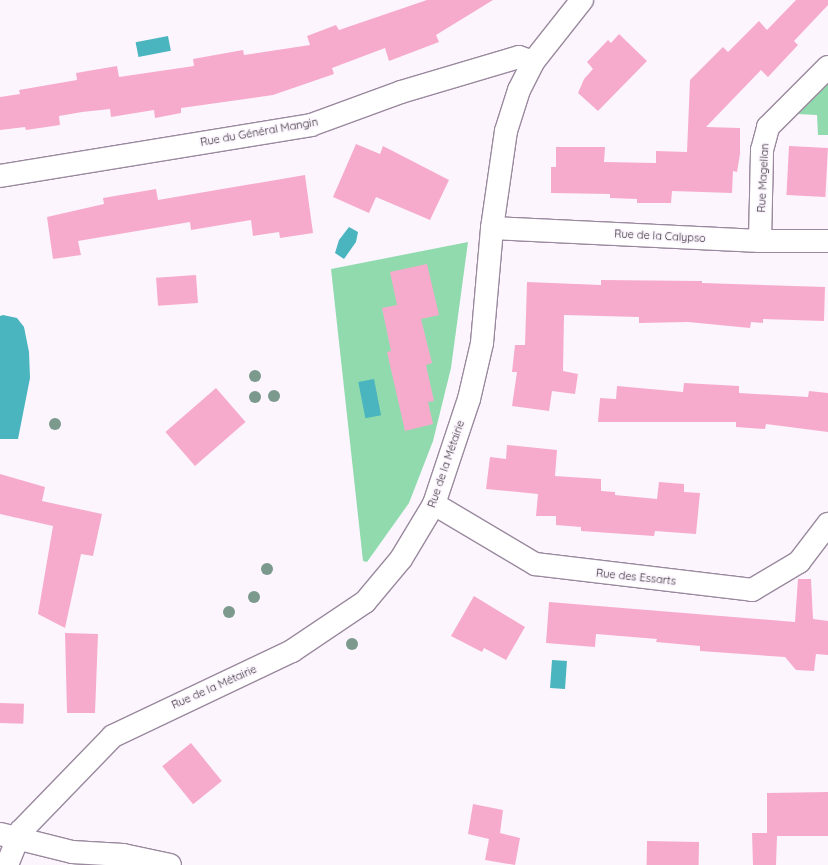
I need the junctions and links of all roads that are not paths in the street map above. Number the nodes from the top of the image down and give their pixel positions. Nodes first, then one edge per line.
1 (582, 0) edge
2 (533, 62) junction
3 (828, 67) edge
4 (0, 176) edge
5 (492, 228) junction
6 (760, 241) junction
7 (828, 241) edge
8 (434, 504) junction
9 (828, 524) edge
10 (9, 836) edge
11 (7, 865) edge
12 (170, 865) edge

1 - 2 street, Rue de la Métairie
2 - 4 street, Rue du Général Mangin
2 - 5 street, Rue de la Métairie
3 - 6 street, Rue Magellan
5 - 6 street, Rue de la Calypso
5 - 8 street, Rue de la Métairie
6 - 7 street, Rue de la Calypso
8 - 9 street, Rue des Essarts
8 - 10 street, Rue de la Métairie
10 - 11 street, Rue de la Métairie
10 - 12 street

